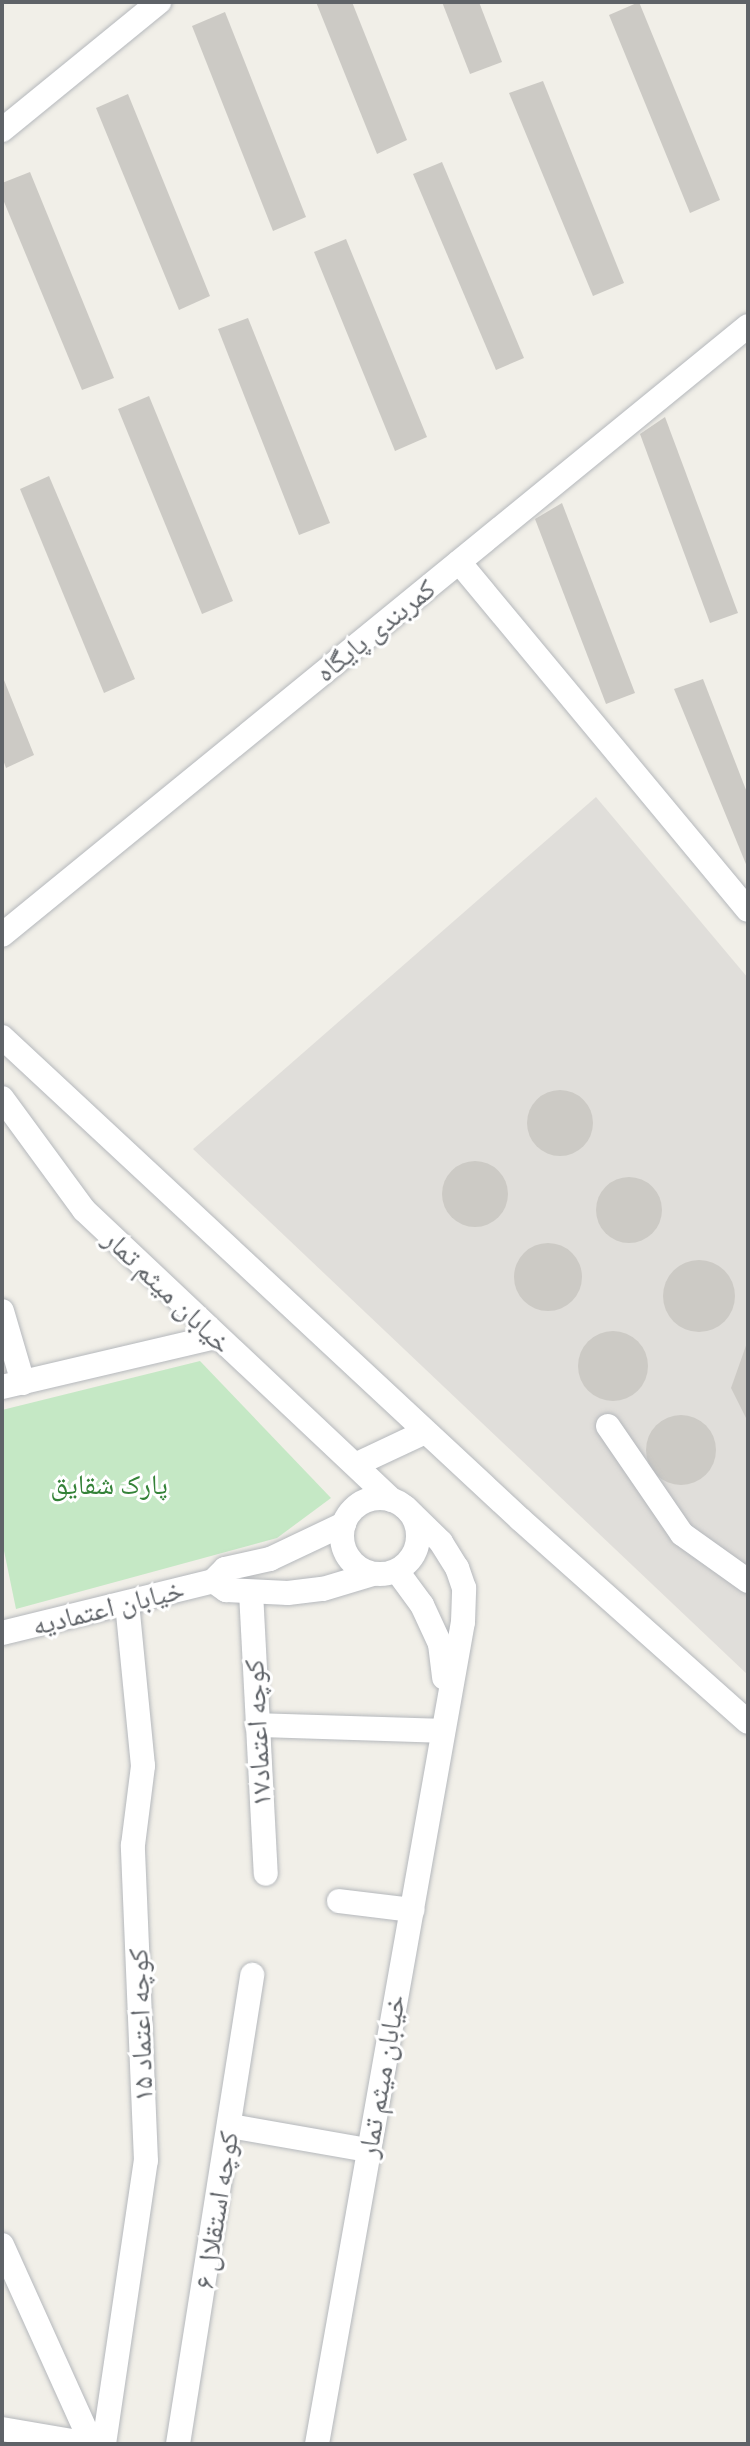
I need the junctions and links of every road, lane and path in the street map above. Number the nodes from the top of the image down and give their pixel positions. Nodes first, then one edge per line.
1 (159, 2) edge
2 (2, 130) edge
3 (748, 326) edge
4 (459, 562) junction
5 (748, 910) edge
6 (2, 935) edge
7 (2, 1037) edge
8 (2, 1098) edge
9 (2, 1311) edge
10 (215, 1337) junction
11 (12, 1385) edge
12 (608, 1426) dead end
13 (425, 1432) junction
14 (357, 1464) junction
15 (398, 1504) junction
16 (347, 1518) junction
17 (385, 1572) junction
18 (213, 1581) junction
19 (748, 1581) edge
20 (251, 1592) junction
21 (127, 1604) junction
22 (2, 1633) edge
23 (445, 1720) junction
24 (748, 1722) edge
25 (257, 1725) junction
26 (266, 1874) dead end
27 (339, 1901) dead end
28 (412, 1910) junction
29 (252, 1975) dead end
30 (230, 2126) junction
31 (367, 2150) junction
32 (2, 2245) edge
33 (2, 2429) edge
34 (91, 2444) edge
35 (104, 2444) edge
36 (178, 2444) edge
37 (317, 2444) edge

1 - 2 street
3 - 4 street, کمربندی پایگاه
4 - 5 street
4 - 6 street, کمربندی پایگاه
7 - 13 street
8 - 10 street, خیابان میثم تمار
9 - 11 street
10 - 11 street
10 - 14 street, خیابان میثم تمار
12 - 19 street
13 - 14 street
13 - 24 street
14 - 15 street, خیابان میثم تمار
14 - 16 street
15 - 16 street
15 - 17 street
15 - 23 street, خیابان میثم تمار
16 - 17 street
16 - 18 street, خیابان اعتمادیه
17 - 20 street, خیابان اعتمادیه
17 - 23 street, خیابان میثم تمار
18 - 20 street, خیابان اعتمادیه
18 - 21 street, خیابان اعتمادیه
20 - 25 street, کوچه اعتماد۱۷
21 - 22 street, خیابان اعتمادیه
21 - 35 street, کوچه اعتماد ۱۵
23 - 25 street
23 - 28 street, خیابان میثم تمار
25 - 26 street, کوچه اعتماد۱۷
27 - 28 street
28 - 31 street, خیابان میثم تمار
29 - 30 street, کوچه استقلال ۶
30 - 31 street
30 - 36 street, کوچه استقلال ۶
31 - 37 street, خیابان میثم تمار
32 - 34 street
33 - 34 street

